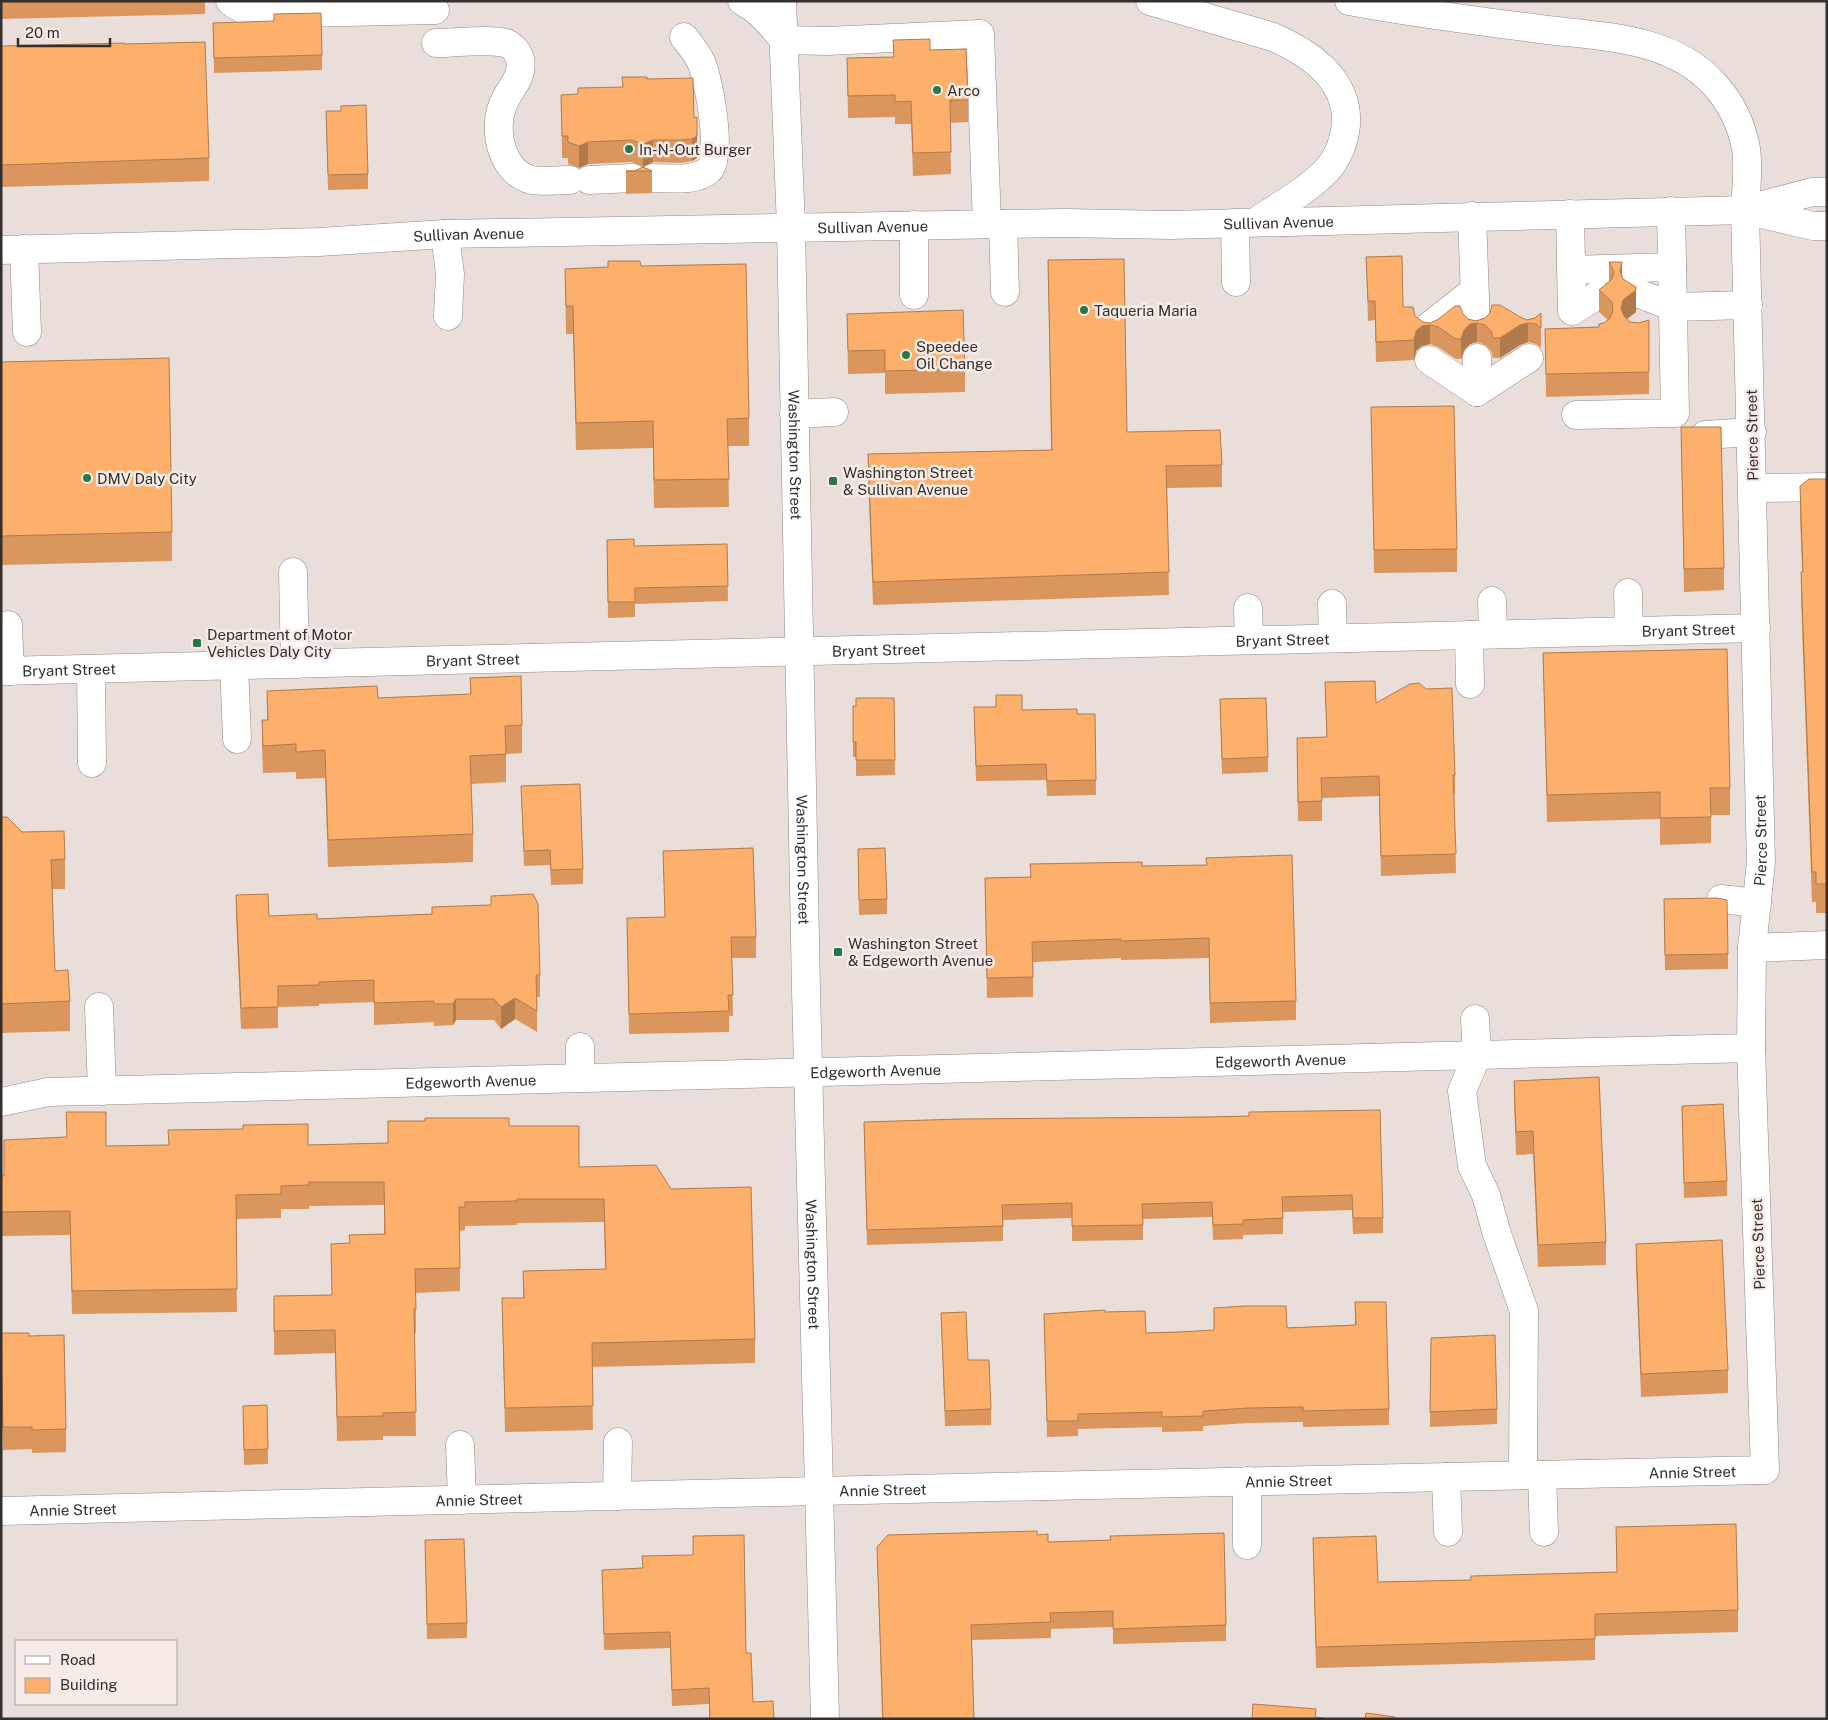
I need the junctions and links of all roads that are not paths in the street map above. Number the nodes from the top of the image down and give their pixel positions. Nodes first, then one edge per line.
1 (230, 1) edge
2 (742, 1) edge
3 (782, 1) edge
4 (1150, 1) edge
5 (1349, 1) edge
6 (435, 10) dead end
7 (684, 37) dead end
8 (784, 40) junction
9 (436, 43) dead end
10 (1827, 192) edge
11 (1745, 210) junction
12 (1671, 211) junction
13 (1570, 214) junction
14 (1472, 216) junction
15 (1245, 222) junction
16 (995, 224) junction
17 (914, 225) junction
18 (1827, 226) edge
19 (791, 227) junction
20 (445, 234) junction
21 (13, 249) edge
22 (1672, 267) junction
23 (1571, 270) junction
24 (1236, 282) dead end
25 (1474, 291) junction
26 (1005, 292) dead end
27 (1635, 292) edge
28 (914, 295) dead end
29 (1598, 295) dead end
30 (1748, 305) junction
31 (1673, 307) junction
32 (448, 316) dead end
33 (1491, 316) edge
34 (1437, 326) edge
35 (1644, 326) edge
36 (27, 332) dead end
37 (1477, 358) dead end
38 (1518, 358) dead end
39 (1438, 360) dead end
40 (1477, 392) junction
41 (834, 412) dead end
42 (794, 414) junction
43 (1576, 415) dead end
44 (1752, 432) junction
45 (1705, 435) edge
46 (1753, 488) junction
47 (1827, 488) edge
48 (293, 572) dead end
49 (1628, 593) dead end
50 (1492, 601) dead end
51 (1332, 604) dead end
52 (1248, 608) dead end
53 (8, 625) dead end
54 (1756, 628) junction
55 (1629, 631) junction
56 (1481, 635) junction
57 (1334, 638) junction
58 (1249, 640) junction
59 (799, 652) junction
60 (295, 664) junction
61 (234, 665) junction
62 (91, 669) junction
63 (6, 671) edge
64 (1470, 684) dead end
65 (237, 739) dead end
66 (92, 763) dead end
67 (1721, 899) edge
68 (1757, 903) junction
69 (1827, 945) edge
70 (1752, 948) junction
71 (99, 1007) dead end
72 (1476, 1019) dead end
73 (580, 1048) dead end
74 (1751, 1048) junction
75 (1477, 1055) junction
76 (808, 1072) junction
77 (580, 1078) junction
78 (102, 1091) junction
79 (1, 1102) edge
80 (618, 1442) dead end
81 (460, 1445) dead end
82 (1765, 1470) joint
83 (1532, 1475) junction
84 (1446, 1477) junction
85 (1247, 1482) junction
86 (819, 1491) junction
87 (617, 1496) junction
88 (462, 1500) junction
89 (1, 1511) edge
90 (1448, 1532) dead end
91 (1544, 1532) dead end
92 (1247, 1545) dead end
93 (825, 1719) edge

1 - 6 main road
2 - 8 main road
3 - 8 main road, Washington Street
4 - 15 main road
5 - 11 main road, Pierce Street
7 - 9 main road
8 - 16 main road
8 - 19 main road, Washington Street
10 - 11 main road, Sullivan Avenue
11 - 12 main road, Sullivan Avenue
11 - 18 main road, Sullivan Avenue
11 - 30 main road, Pierce Street
12 - 13 main road, Sullivan Avenue
12 - 22 main road
13 - 14 main road, Sullivan Avenue
13 - 23 main road
14 - 15 main road, Sullivan Avenue
14 - 25 main road
15 - 16 main road, Sullivan Avenue
15 - 24 main road
16 - 17 main road, Sullivan Avenue
16 - 26 main road
17 - 19 main road, Sullivan Avenue
17 - 28 main road
19 - 20 main road, Sullivan Avenue
19 - 42 main road, Washington Street
20 - 21 main road, Sullivan Avenue
20 - 32 main road
21 - 36 main road
22 - 23 main road
22 - 31 main road
23 - 29 main road
25 - 33 main road
25 - 34 main road
27 - 31 main road
30 - 31 main road
30 - 44 main road, Pierce Street
31 - 35 main road
31 - 43 main road
37 - 40 main road
38 - 40 main road
39 - 40 main road
41 - 42 main road
42 - 59 main road, Washington Street
44 - 45 main road
44 - 46 main road, Pierce Street
46 - 47 main road
46 - 54 main road, Pierce Street
48 - 60 main road
49 - 55 main road
50 - 56 main road
51 - 57 main road
52 - 58 main road
53 - 63 main road
54 - 55 main road, Bryant Street
54 - 68 main road, Pierce Street
55 - 56 main road, Bryant Street
56 - 57 main road, Bryant Street
56 - 64 main road
57 - 58 main road, Bryant Street
58 - 59 main road, Bryant Street
59 - 60 main road, Bryant Street
59 - 76 main road, Washington Street
60 - 61 main road, Bryant Street
61 - 62 main road, Bryant Street
61 - 65 main road
62 - 63 main road, Bryant Street
62 - 66 main road
67 - 68 main road
68 - 70 main road, Pierce Street
69 - 70 main road
70 - 74 main road, Pierce Street
71 - 78 main road
72 - 75 main road
73 - 77 main road
74 - 75 main road, Edgeworth Avenue
74 - 82 main road, Pierce Street
75 - 76 main road, Edgeworth Avenue
75 - 83 main road
76 - 77 main road, Edgeworth Avenue
76 - 86 main road, Washington Street
77 - 78 main road, Edgeworth Avenue
78 - 79 main road, Edgeworth Avenue
80 - 87 main road
81 - 88 main road
82 - 83 main road, Annie Street
83 - 84 main road, Annie Street
83 - 91 main road
84 - 85 main road, Annie Street
84 - 90 main road
85 - 86 main road, Annie Street
85 - 92 main road
86 - 87 main road, Annie Street
86 - 93 main road, Washington Street
87 - 88 main road, Annie Street
88 - 89 main road, Annie Street

